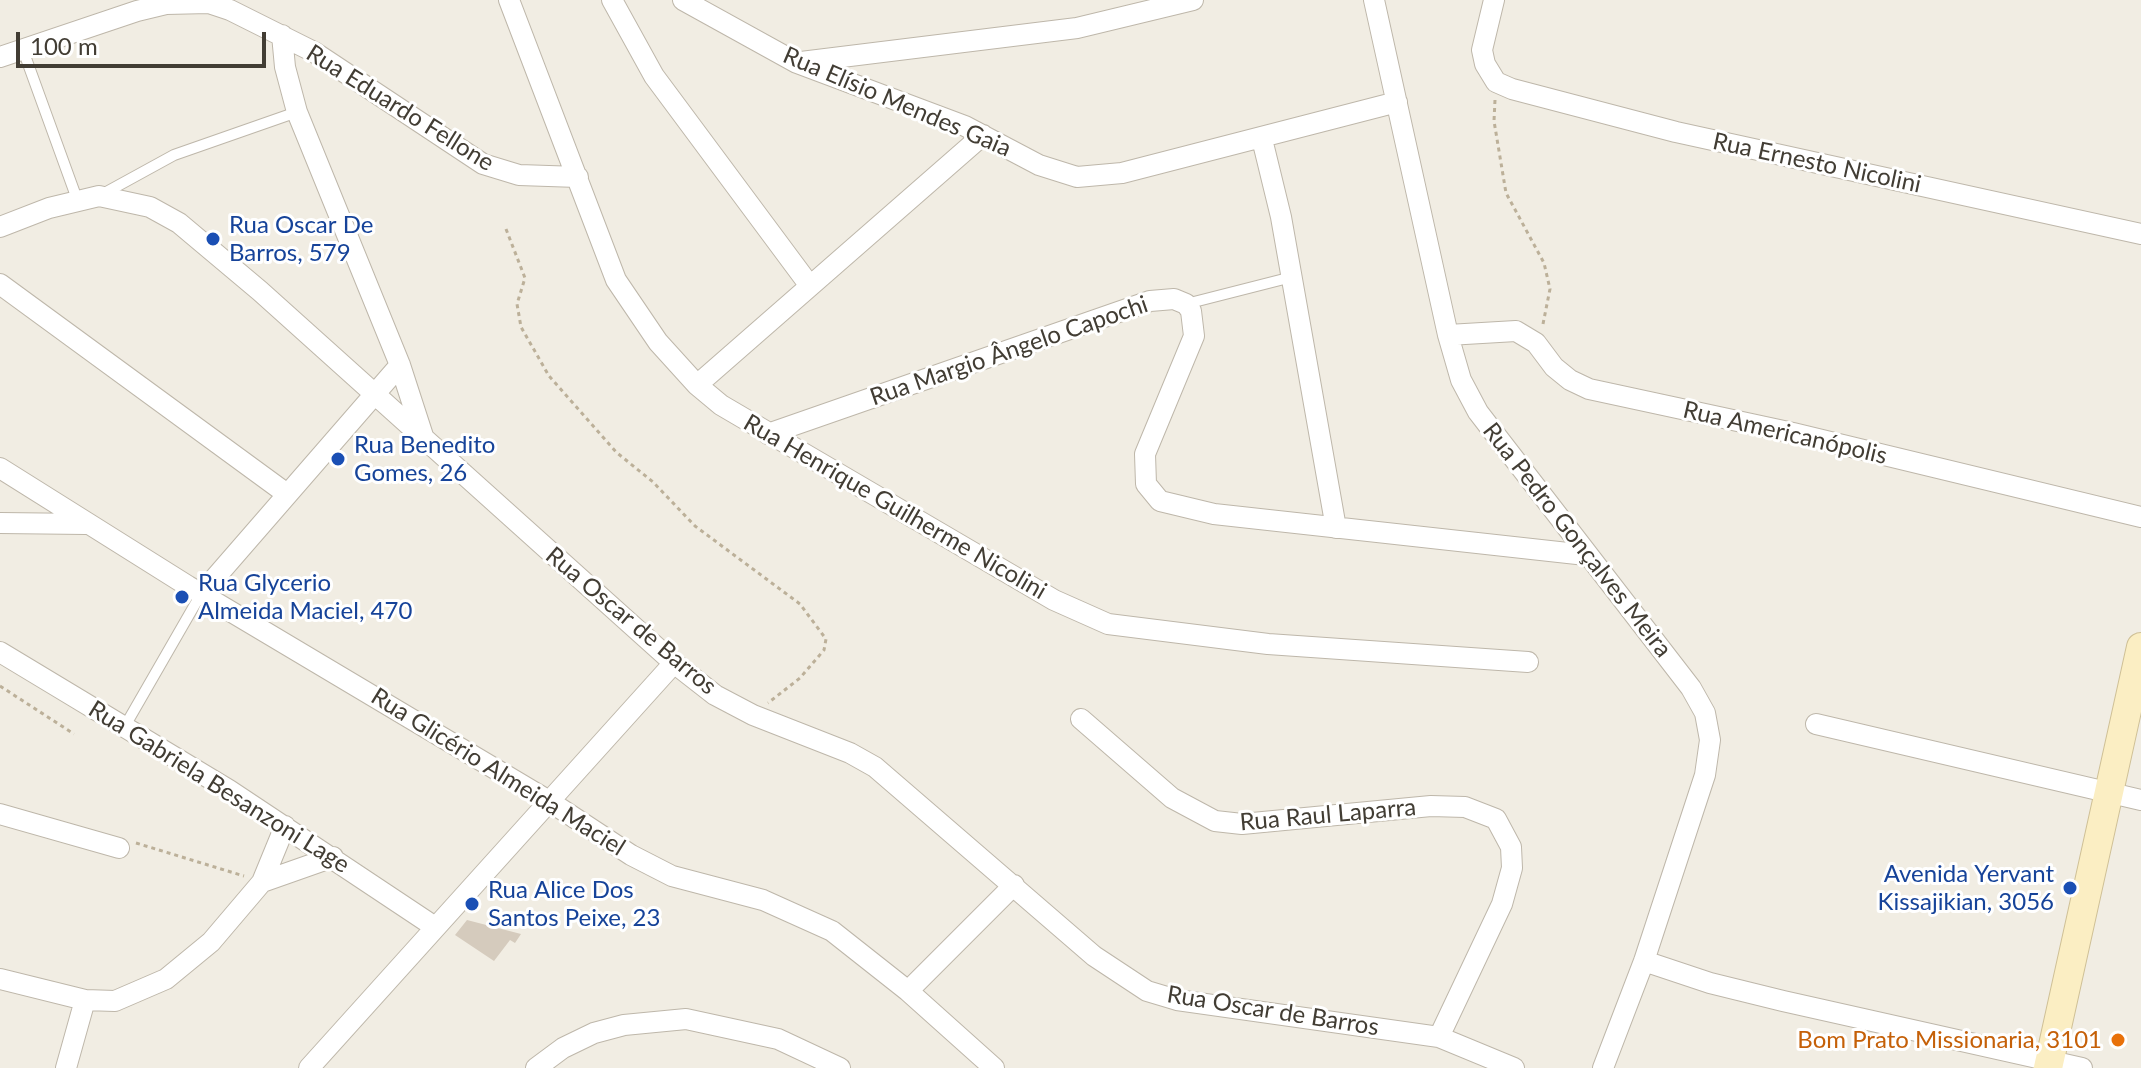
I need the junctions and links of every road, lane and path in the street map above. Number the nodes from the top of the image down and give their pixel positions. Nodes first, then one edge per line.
1 (509, 0) edge
2 (612, 0) edge
3 (683, 0) edge
4 (1193, 0) edge
5 (1374, 0) edge
6 (1494, 0) edge
7 (282, 35) junction
8 (23, 50) junction
9 (0, 57) edge
10 (797, 63) junction
11 (1496, 82) junction
12 (1397, 102) junction
13 (297, 112) junction
14 (983, 135) junction
15 (1262, 139) junction
16 (578, 177) junction
17 (99, 196) junction
18 (77, 199) junction
19 (0, 227) edge
20 (506, 229) dead end
21 (2141, 234) edge
22 (1292, 277) junction
23 (0, 284) edge
24 (810, 286) junction
25 (1186, 304) junction
26 (1448, 335) junction
27 (1536, 343) junction
28 (400, 365) junction
29 (697, 385) junction
30 (373, 394) junction
31 (768, 434) junction
32 (424, 439) junction
33 (0, 468) edge
34 (287, 494) junction
35 (2141, 517) edge
36 (0, 523) edge
37 (86, 524) junction
38 (1336, 528) junction
39 (1586, 555) junction
40 (201, 594) junction
41 (2141, 647) edge
42 (0, 652) edge
43 (1528, 662) dead end
44 (674, 663) junction
45 (0, 686) edge
46 (753, 715) junction
47 (1081, 719) dead end
48 (1816, 724) dead end
49 (125, 726) junction
50 (74, 734) dead end
51 (2109, 793) junction
52 (2141, 800) edge
53 (549, 801) junction
54 (0, 814) edge
55 (285, 826) junction
56 (119, 848) joint
57 (333, 857) junction
58 (262, 882) junction
59 (1014, 885) junction
60 (435, 927) junction
61 (1644, 961) junction
62 (0, 979) edge
63 (908, 991) junction
64 (85, 1000) junction
65 (1439, 1037) junction
66 (2049, 1064) edge
67 (66, 1068) edge
68 (309, 1068) edge
69 (536, 1068) edge
70 (840, 1068) edge
71 (994, 1068) edge
72 (1514, 1068) edge
73 (1603, 1068) edge
74 (2082, 1068) edge

1 - 16 street, Rua Henrique Guilherme Nicolini
2 - 24 street
3 - 10 street, Rua Elísio Mendes Gaia
4 - 10 street
5 - 12 street, Rua Pedro Gonçalves Meira
6 - 11 street
7 - 8 street, Rua Eduardo Fellone
7 - 13 street
7 - 16 street, Rua Eduardo Fellone
8 - 9 street, Rua Eduardo Fellone
8 - 18 lane
10 - 14 street, Rua Elísio Mendes Gaia
11 - 21 street, Rua Ernesto Nicolini
11 - 27 path
12 - 15 street, Rua Elísio Mendes Gaia
12 - 26 street, Rua Pedro Gonçalves Meira
13 - 17 lane
13 - 28 street
14 - 15 street, Rua Elísio Mendes Gaia
14 - 24 street
15 - 22 street
16 - 29 street, Rua Henrique Guilherme Nicolini
17 - 18 street, Rua Oscar de Barros
17 - 30 street, Rua Oscar de Barros
18 - 19 street, Rua Oscar de Barros
20 - 46 path
22 - 25 lane
22 - 38 street
23 - 34 street
24 - 29 street
25 - 31 street, Rua Margio Ângelo Capochi
25 - 38 street
26 - 27 street, Rua Americanópolis
26 - 39 street, Rua Pedro Gonçalves Meira
27 - 35 street, Rua Americanópolis
28 - 30 street
28 - 32 street
29 - 31 street, Rua Henrique Guilherme Nicolini
30 - 32 street, Rua Oscar de Barros
30 - 34 street
31 - 43 street, Rua Henrique Guilherme Nicolini
32 - 44 street, Rua Oscar de Barros
33 - 37 street, Rua Glicério Almeida Maciel
34 - 40 street
36 - 37 street
37 - 40 street, Rua Glicério Almeida Maciel
38 - 39 street
39 - 61 street, Rua Pedro Gonçalves Meira
40 - 49 lane
40 - 53 street, Rua Glicério Almeida Maciel
41 - 51 main road
42 - 49 street, Rua Gabriela Besanzoni Lage
44 - 46 street, Rua Oscar de Barros
44 - 53 street
45 - 50 path
46 - 59 street, Rua Oscar de Barros
47 - 65 street, Rua Raul Laparra
48 - 51 street
49 - 55 street, Rua Gabriela Besanzoni Lage
51 - 52 street
51 - 66 main road
53 - 60 street
53 - 63 street, Rua Glicério Almeida Maciel
54 - 56 street
55 - 57 street, Rua Gabriela Besanzoni Lage
55 - 58 street
56 - 58 path
57 - 58 street
57 - 60 street, Rua Gabriela Besanzoni Lage
58 - 64 street
59 - 63 street
59 - 65 street, Rua Oscar de Barros
60 - 68 street
61 - 66 street
61 - 73 street, Rua Pedro Gonçalves Meira
62 - 64 street
63 - 71 street, Rua Glicério Almeida Maciel
64 - 67 street
65 - 72 street, Rua Oscar de Barros
66 - 74 street
69 - 70 street

